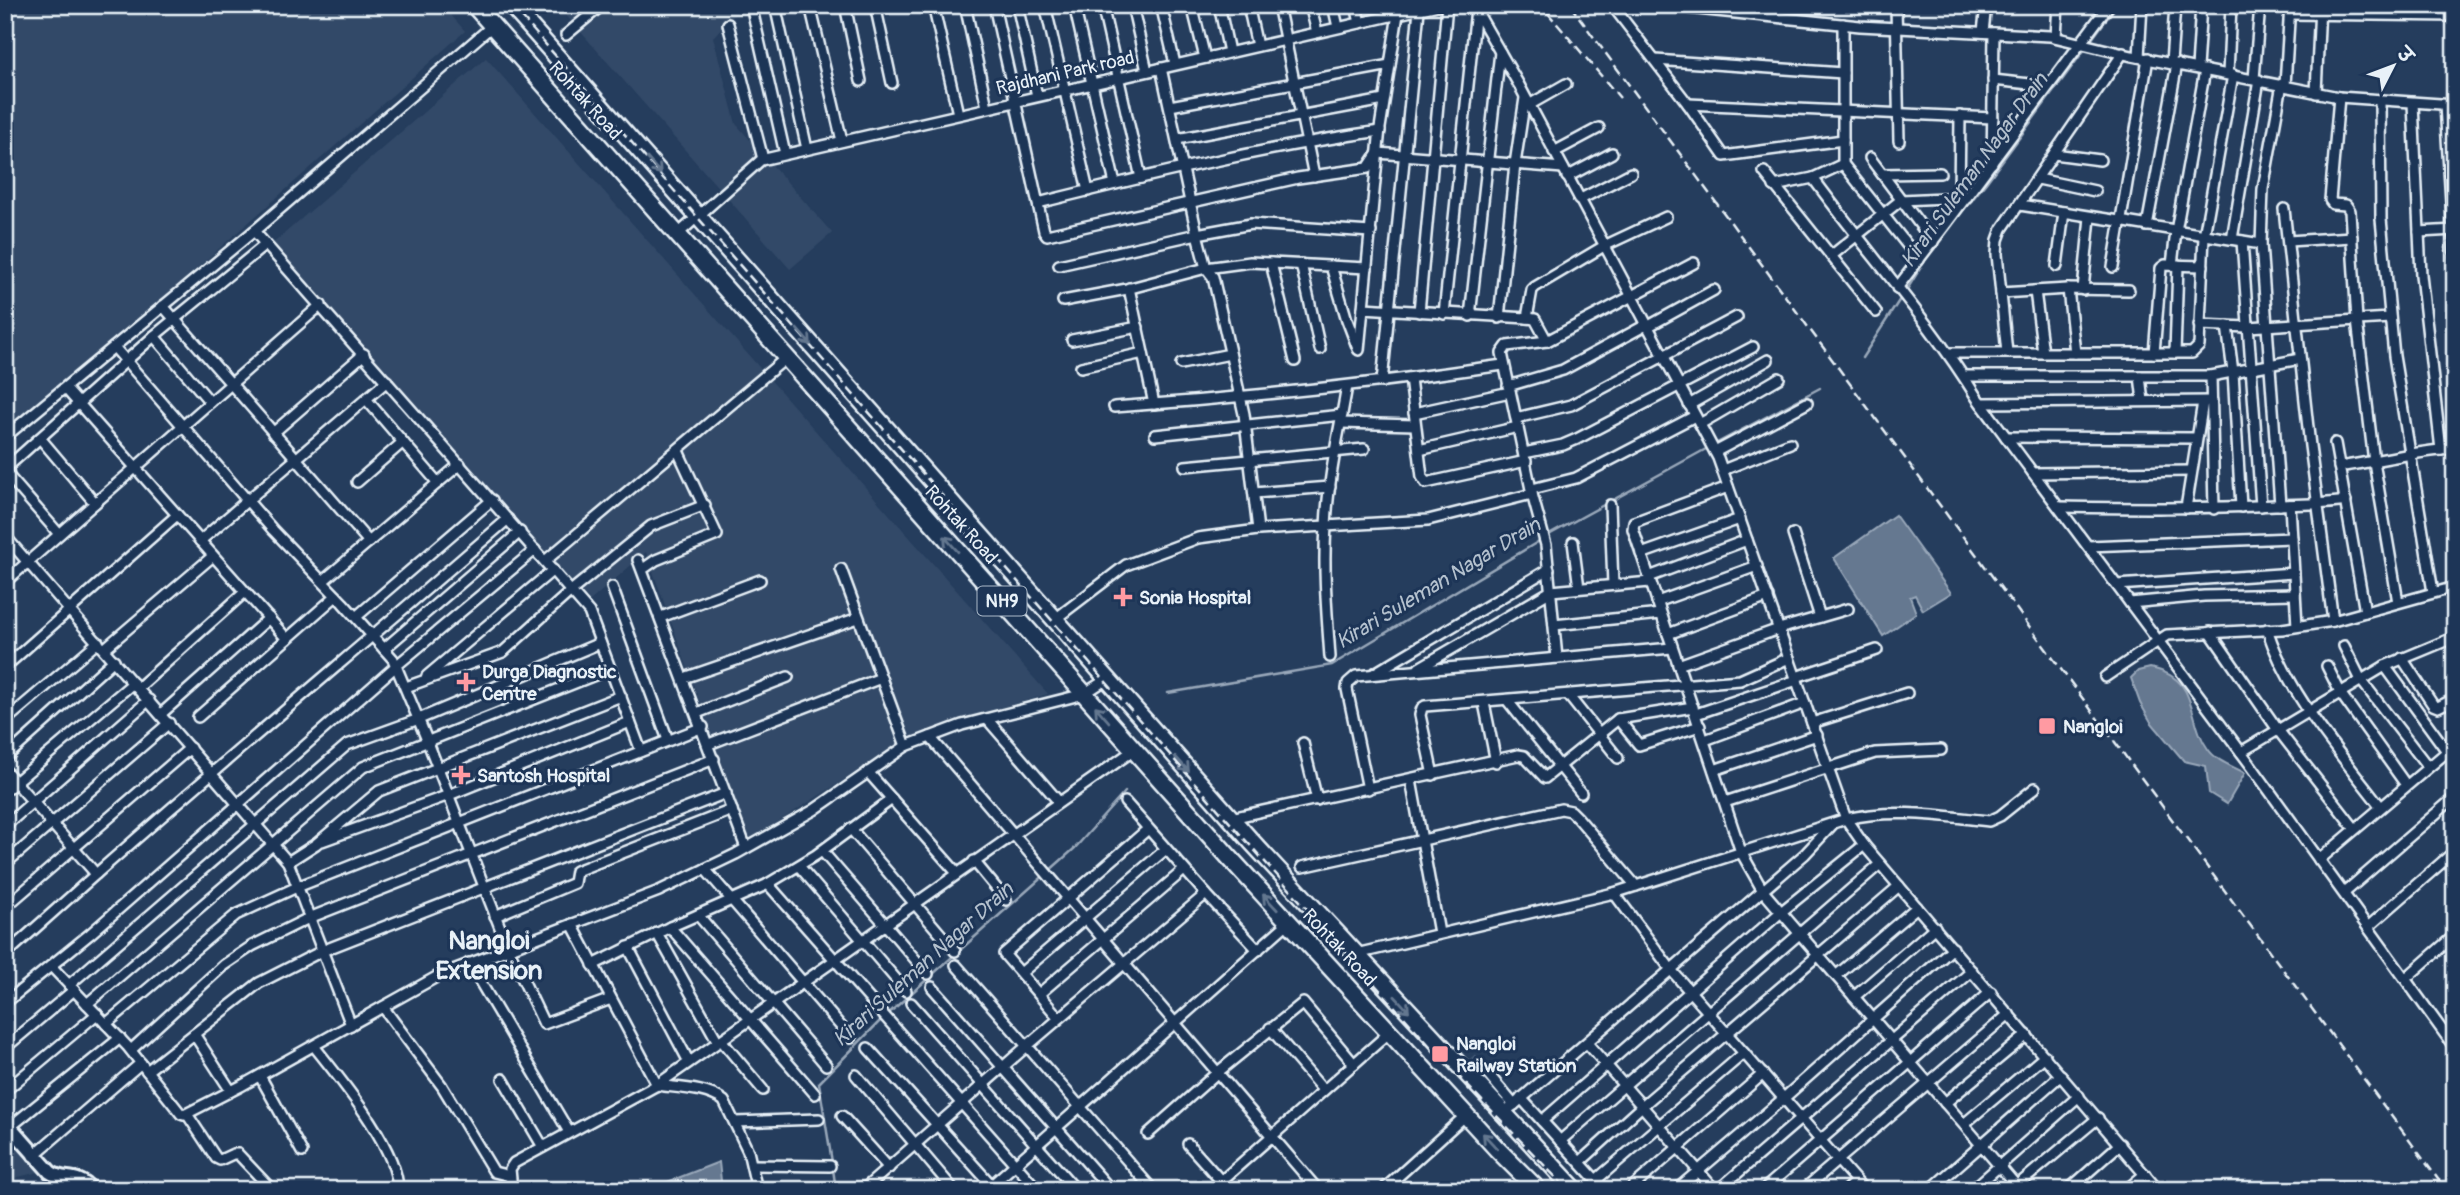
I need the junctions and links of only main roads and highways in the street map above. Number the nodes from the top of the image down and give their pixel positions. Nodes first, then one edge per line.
1 (474, 5) edge
2 (515, 7) edge
3 (1343, 940) junction
4 (1323, 959) junction
5 (1538, 1190) edge
6 (1575, 1190) edge

4 -> 1 highway, Rohtak Road / NH9
2 -> 3 highway, Rohtak Road / NH9
3 - 4 highway
3 -> 6 highway, Rohtak Road / NH9
5 -> 4 highway, Rohtak Road / NH9

